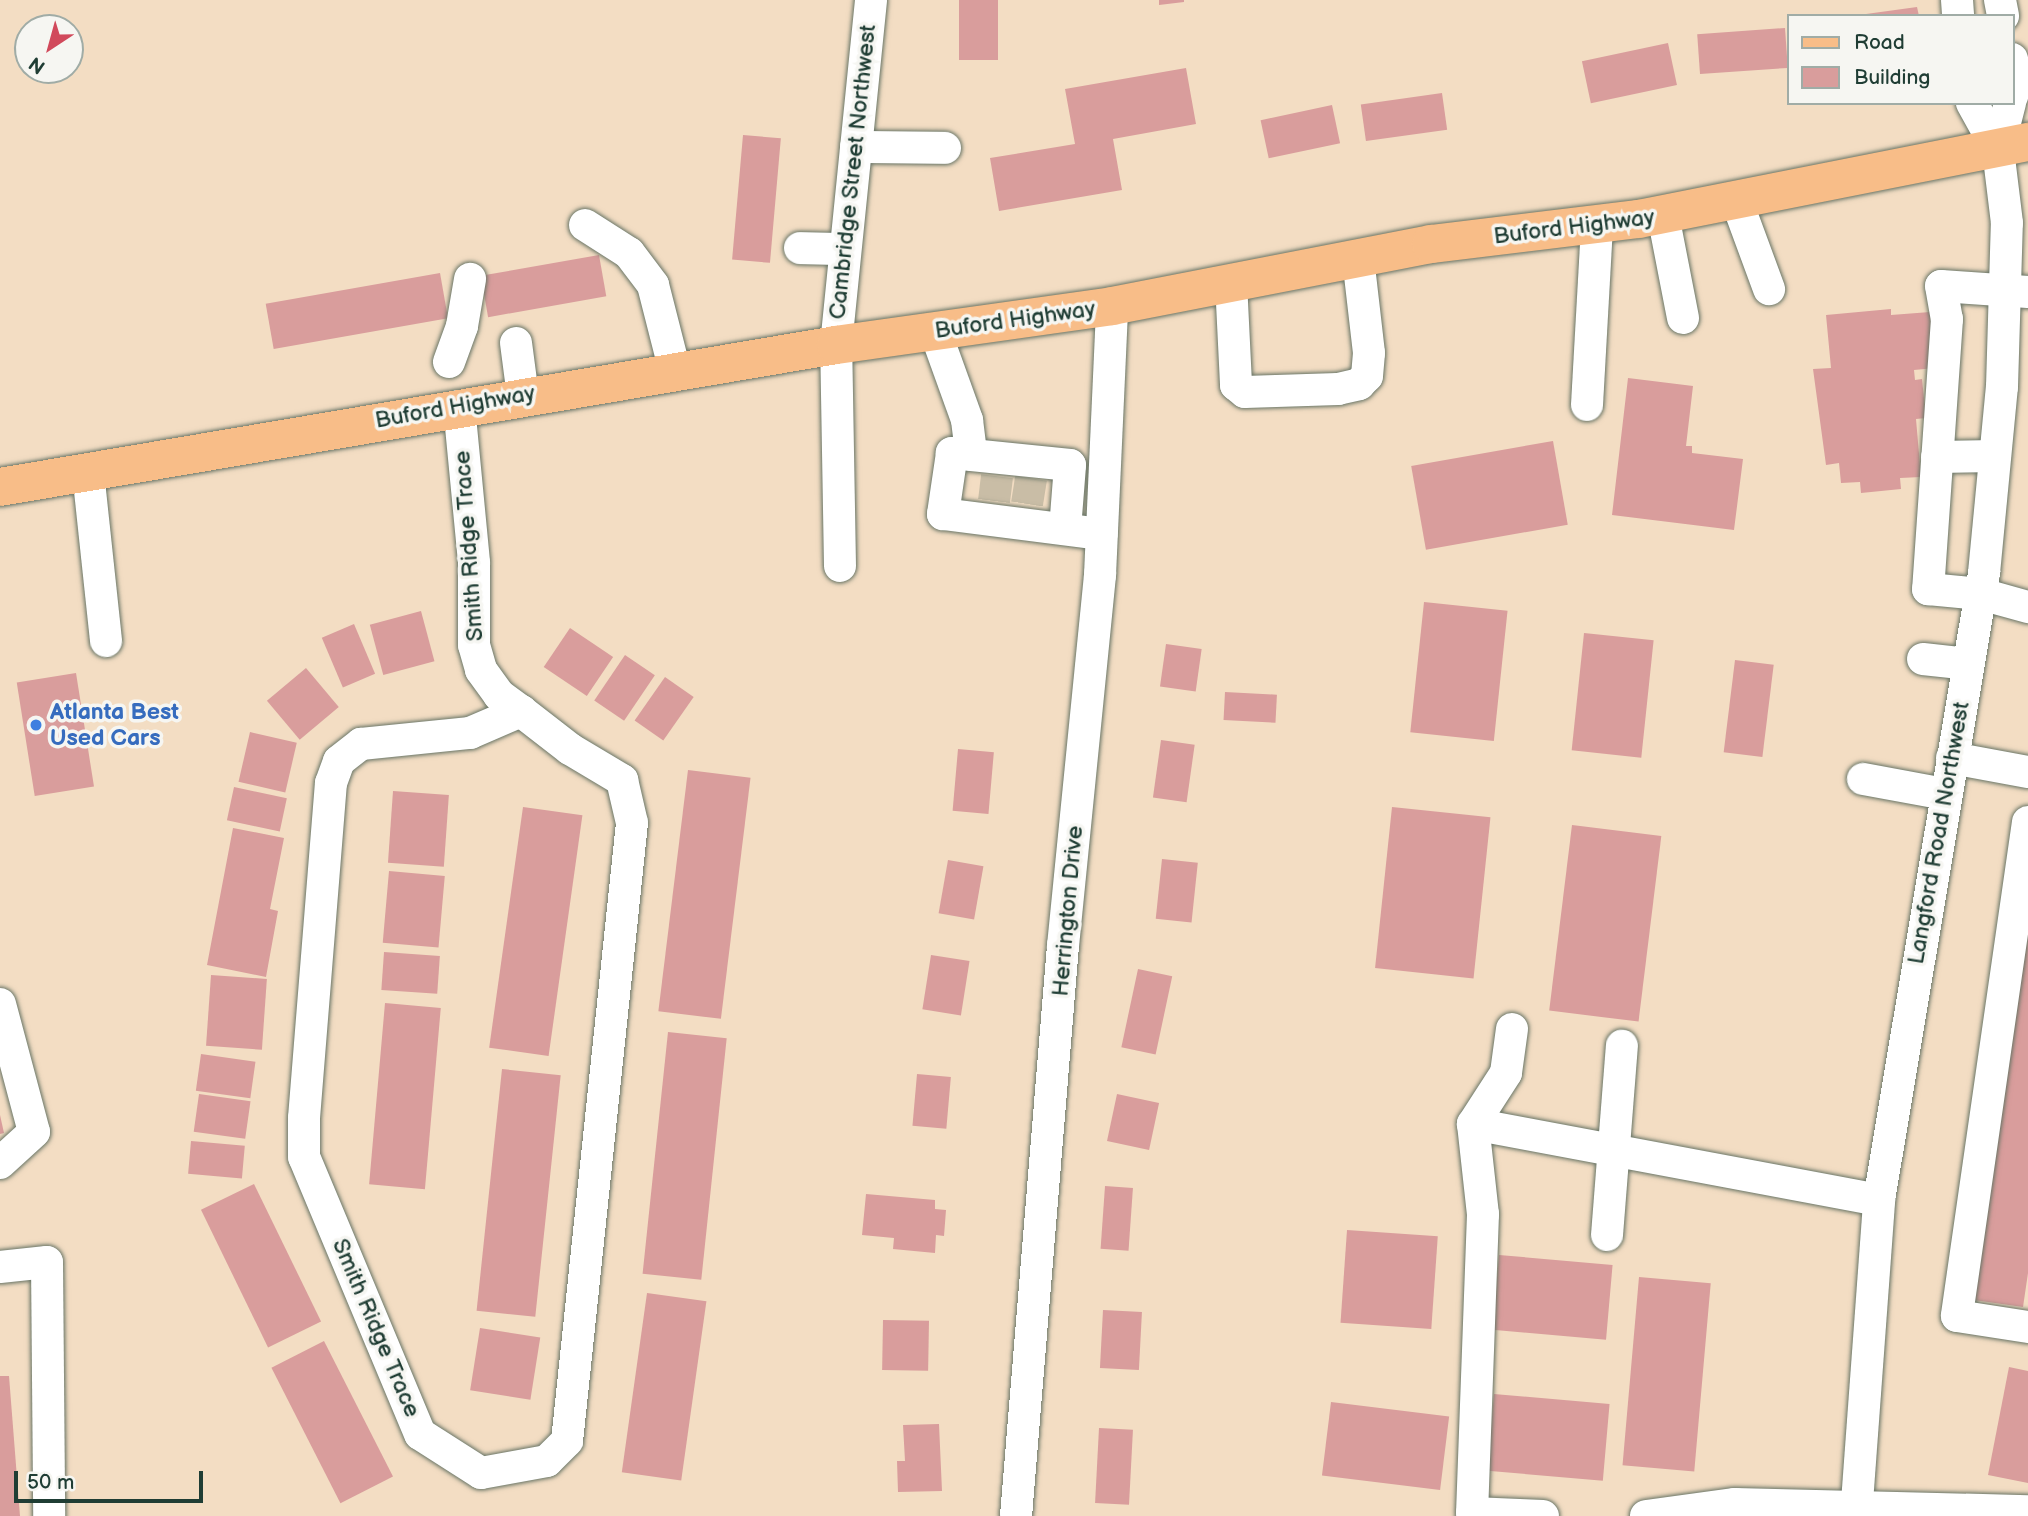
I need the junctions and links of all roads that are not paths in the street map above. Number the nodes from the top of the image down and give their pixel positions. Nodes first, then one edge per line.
1 (871, 0) edge
2 (2014, 67) edge
3 (2014, 90) edge
4 (1974, 105) edge
5 (2010, 105) edge
6 (2013, 146) edge
7 (856, 147) junction
8 (945, 148) dead end
9 (1737, 202) junction
10 (1663, 215) junction
11 (585, 225) dead end
12 (1597, 225) junction
13 (800, 248) dead end
14 (845, 249) junction
15 (1359, 258) junction
16 (470, 279) dead end
17 (1230, 282) junction
18 (1769, 289) dead end
19 (2018, 292) edge
20 (1112, 306) junction
21 (1683, 318) dead end
22 (935, 331) junction
23 (516, 343) dead end
24 (836, 345) junction
25 (449, 362) dead end
26 (675, 371) junction
27 (523, 396) junction
28 (1587, 405) dead end
29 (459, 406) junction
30 (1995, 456) junction
31 (1937, 457) junction
32 (88, 471) junction
33 (991, 482) junction
34 (0, 487) edge
35 (1029, 492) junction
36 (1065, 529) junction
37 (1102, 534) junction
38 (841, 566) dead end
39 (1981, 594) junction
40 (2028, 607) edge
41 (106, 641) dead end
42 (1923, 659) dead end
43 (1968, 664) junction
44 (521, 712) junction
45 (1952, 758) junction
46 (2028, 772) edge
47 (1863, 779) dead end
48 (1945, 794) junction
49 (2028, 822) edge
50 (0, 1004) edge
51 (1512, 1029) dead end
52 (1622, 1046) dead end
53 (1473, 1124) junction
54 (1615, 1150) junction
55 (0, 1163) edge
56 (1879, 1200) junction
57 (1607, 1235) dead end
58 (0, 1267) edge
59 (2028, 1327) edge
60 (1857, 1510) edge
61 (2028, 1511) edge
62 (49, 1516) edge
63 (1016, 1516) edge
64 (1543, 1516) edge
65 (1646, 1516) edge

1 - 7 street, Cambridge Street Northwest
2 - 3 street
4 - 6 street, Langford Road Northwest
5 - 6 street, Langford Road Northwest
6 - 9 main road, Buford Highway
6 - 19 street, Langford Road Northwest
7 - 8 street
7 - 14 street, Cambridge Street Northwest
9 - 10 main road, Buford Highway
9 - 18 street
10 - 12 main road, Buford Highway
10 - 21 street
11 - 26 street
12 - 15 main road, Buford Highway
12 - 28 street
13 - 14 street
14 - 24 street, Cambridge Street Northwest
15 - 17 main road, Buford Highway
15 - 17 street
16 - 25 street
17 - 20 main road, Buford Highway
19 - 30 street, Langford Road Northwest
19 - 31 street
20 - 22 main road, Buford Highway
20 - 37 street, Herrington Drive
22 - 24 main road, Buford Highway
22 - 33 street
23 - 27 street
24 - 26 main road, Buford Highway
24 - 38 street, Cambridge Street Northwest
26 - 27 main road, Buford Highway
27 - 29 main road, Buford Highway
29 - 32 main road, Buford Highway
29 - 44 street, Smith Ridge Trace
30 - 31 street
30 - 39 street, Langford Road Northwest
31 - 39 street
32 - 34 main road, Buford Highway
32 - 41 street
33 - 35 street
33 - 35 street
35 - 36 street
35 - 36 street
36 - 37 street
37 - 63 street, Herrington Drive
39 - 40 street
39 - 43 street, Langford Road Northwest
42 - 43 street
43 - 45 street, Langford Road Northwest
44 - 44 street, Smith Ridge Trace
45 - 46 street
45 - 48 street, Langford Road Northwest
47 - 48 street
48 - 56 street, Langford Road Northwest
49 - 59 street
50 - 55 street
51 - 53 street
52 - 54 street
53 - 54 street
53 - 64 street
54 - 56 street
54 - 57 street
56 - 60 street, Langford Road Northwest
58 - 62 street
60 - 61 street
60 - 65 street

